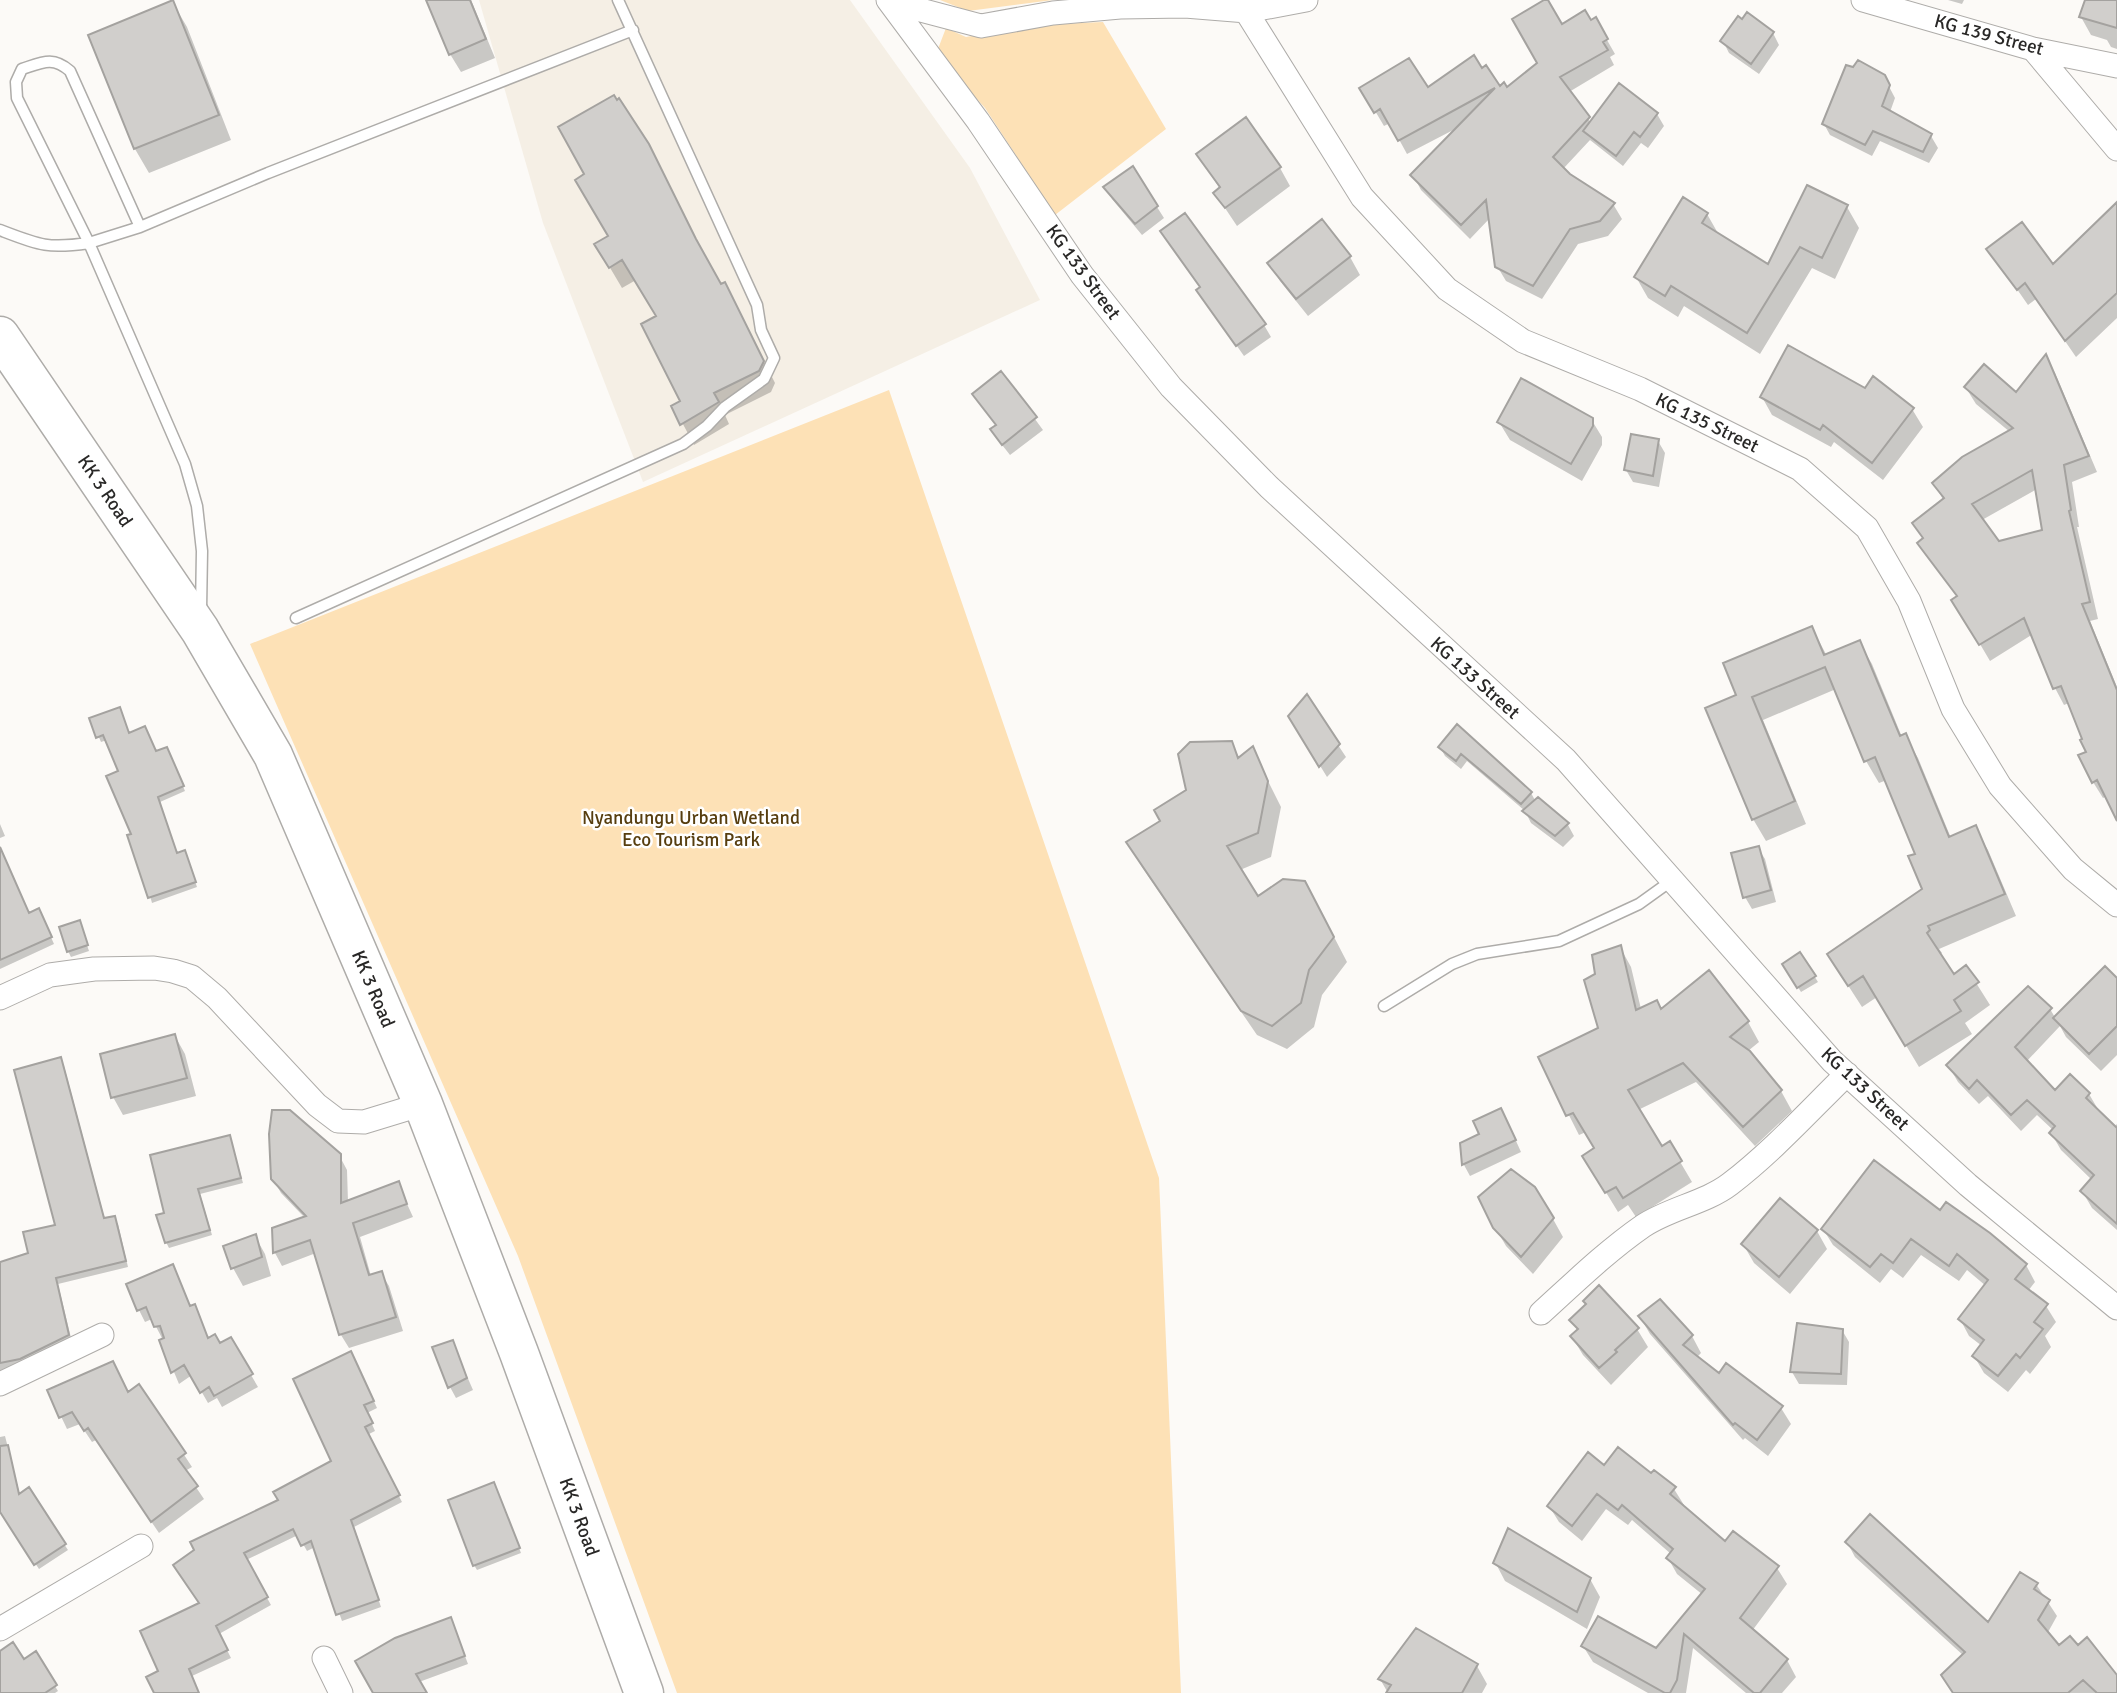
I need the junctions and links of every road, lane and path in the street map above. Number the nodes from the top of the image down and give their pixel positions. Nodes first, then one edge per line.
1 (618, 0) edge
2 (1306, 0) edge
3 (1863, 0) edge
4 (889, 1) edge
5 (1243, 5) edge
6 (633, 30) junction
7 (2033, 49) junction
8 (2117, 66) edge
9 (2117, 149) edge
10 (140, 227) junction
11 (0, 230) edge
12 (89, 243) junction
13 (0, 336) edge
14 (296, 618) dead end
15 (200, 630) junction
16 (1671, 881) junction
17 (2117, 905) edge
18 (0, 998) edge
19 (1384, 1006) dead end
20 (1847, 1074) junction
21 (423, 1104) junction
22 (2117, 1308) edge
23 (1541, 1313) dead end
24 (102, 1335) dead end
25 (0, 1384) edge
26 (141, 1546) dead end
27 (0, 1629) edge
28 (324, 1658) dead end
29 (341, 1693) edge
30 (644, 1693) edge

1 - 6 lane
2 - 5 street
3 - 7 street, KG 139 Street
4 - 5 street
4 - 16 street, KG 133 Street
5 - 17 street, KG 135 Street
6 - 10 lane
6 - 14 lane
7 - 8 street, KG 139 Street
7 - 9 street
10 - 12 lane
10 - 12 lane
11 - 12 lane
12 - 15 lane
13 - 15 highway, KK 3 Road
15 - 21 highway, KK 3 Road
16 - 19 lane
16 - 20 street, KG 133 Street
18 - 21 street
20 - 22 street, KG 133 Street
20 - 23 street
21 - 30 highway, KK 3 Road
24 - 25 street
26 - 27 street
28 - 29 street

